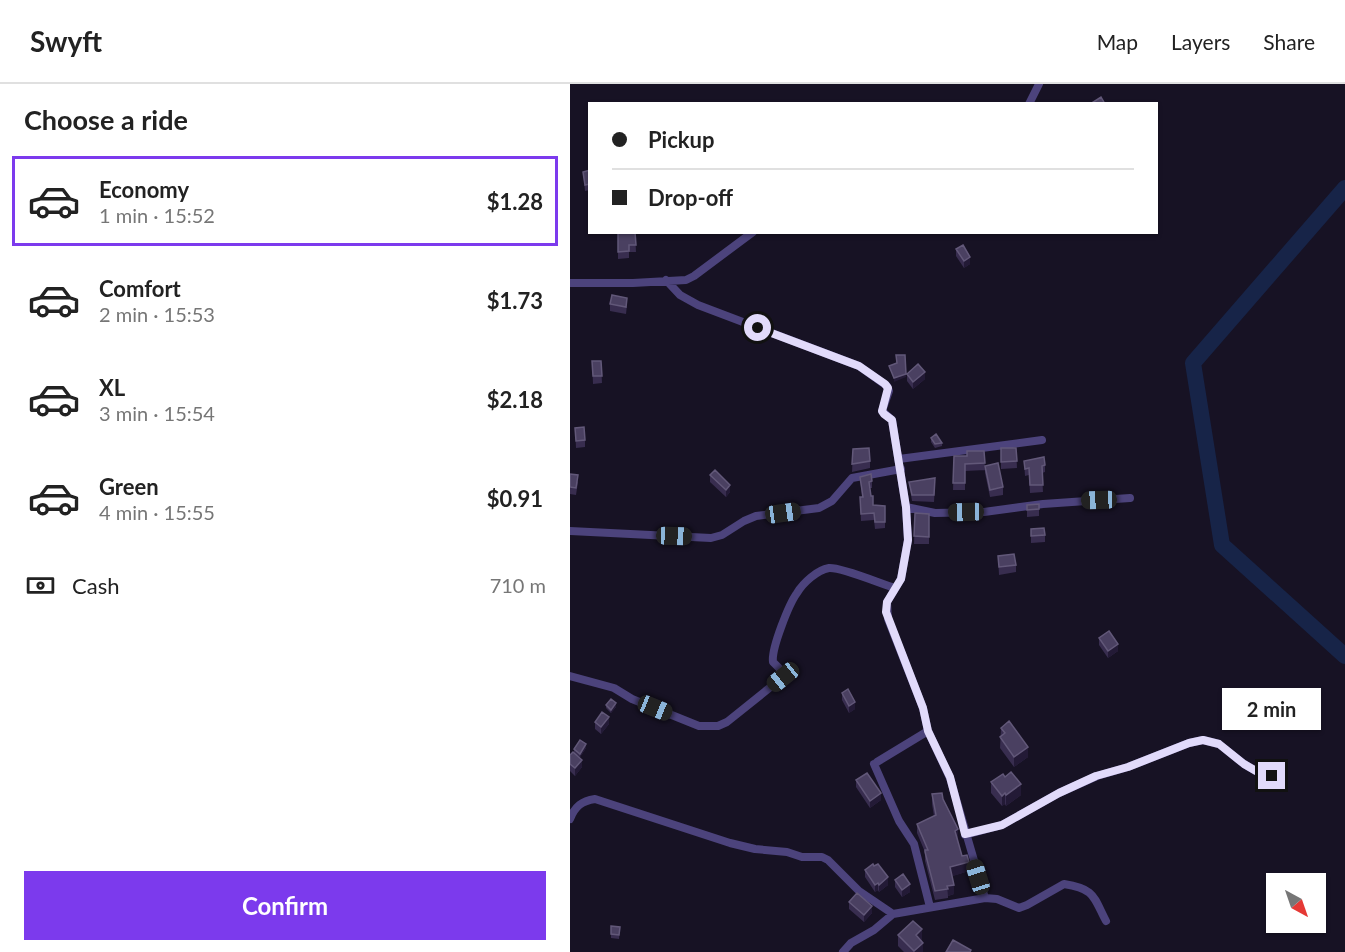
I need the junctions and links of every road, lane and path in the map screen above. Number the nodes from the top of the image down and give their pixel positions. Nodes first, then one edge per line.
1 (1040, 84) edge
2 (1030, 102) edge
3 (750, 234) edge
4 (666, 280) junction
5 (570, 283) edge
6 (1042, 440) dead end
7 (899, 459) junction
8 (901, 470) junction
9 (1130, 498) dead end
10 (906, 507) junction
11 (570, 531) edge
12 (895, 588) junction
13 (570, 676) edge
14 (928, 731) junction
15 (1272, 776) dead end
16 (570, 819) edge
17 (965, 834) junction
18 (985, 898) junction
19 (930, 907) junction
20 (893, 914) junction
21 (1106, 921) dead end
22 (843, 952) edge

1 - 2 street
3 - 4 street
4 - 5 street
4 - 7 street
6 - 7 street
7 - 8 street
8 - 10 street
8 - 11 street
9 - 10 street
10 - 12 street
12 - 13 street
12 - 14 street
14 - 17 street
14 - 19 street
15 - 17 street
16 - 20 street
17 - 18 street
18 - 19 street
18 - 21 street
19 - 20 street
20 - 22 street

